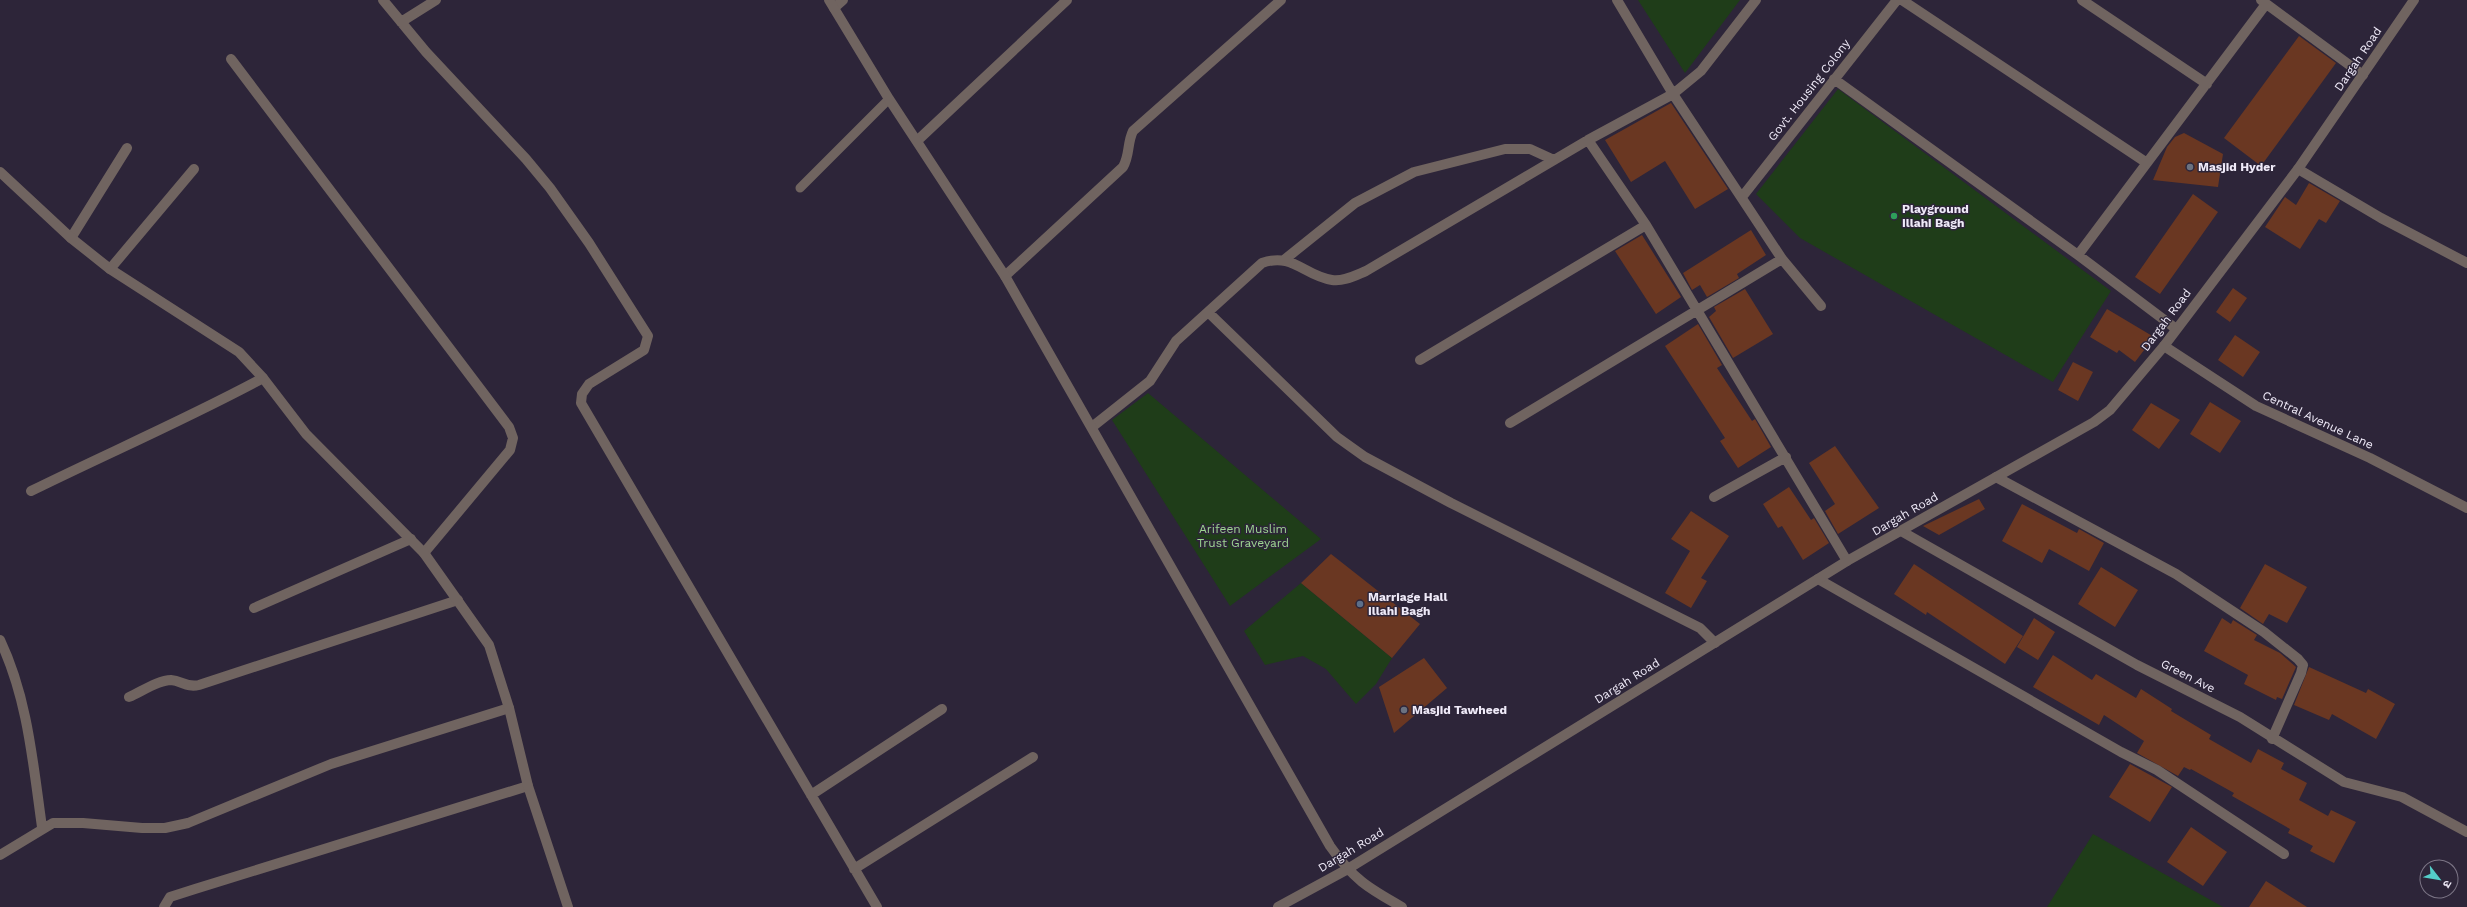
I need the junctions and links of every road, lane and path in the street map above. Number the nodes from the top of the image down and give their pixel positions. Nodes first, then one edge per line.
1 (383, 0) edge
2 (436, 0) edge
3 (843, 0) edge
4 (1067, 0) edge
5 (1281, 0) edge
6 (1617, 0) edge
7 (1756, 0) edge
8 (1897, 0) edge
9 (1902, 0) edge
10 (2082, 0) edge
11 (2414, 0) edge
12 (2264, 2) edge
13 (832, 4) edge
14 (401, 22) junction
15 (232, 59) dead end
16 (2363, 75) junction
17 (1834, 79) junction
18 (2207, 84) junction
19 (1674, 94) junction
20 (889, 99) junction
21 (918, 140) junction
22 (1588, 140) junction
23 (126, 148) dead end
24 (1554, 160) junction
25 (2147, 164) junction
26 (194, 169) dead end
27 (2298, 169) junction
28 (0, 172) edge
29 (800, 188) dead end
30 (1742, 197) junction
31 (1646, 225) junction
32 (71, 238) junction
33 (2078, 254) junction
34 (1782, 259) junction
35 (1284, 260) junction
36 (2467, 263) edge
37 (110, 269) junction
38 (1005, 276) junction
39 (1821, 306) dead end
40 (1697, 311) junction
41 (1209, 313) junction
42 (2175, 328) junction
43 (2164, 346) junction
44 (1420, 360) dead end
45 (263, 378) junction
46 (1510, 423) dead end
47 (1092, 427) junction
48 (1786, 457) junction
49 (1996, 477) junction
50 (30, 492) dead end
51 (1714, 497) dead end
52 (2467, 508) edge
53 (1901, 531) junction
54 (411, 539) junction
55 (424, 553) junction
56 (1847, 561) junction
57 (1818, 579) junction
58 (458, 600) junction
59 (254, 608) dead end
60 (0, 640) edge
61 (1715, 643) junction
62 (129, 697) dead end
63 (508, 708) junction
64 (942, 709) dead end
65 (2272, 739) junction
66 (1033, 757) dead end
67 (528, 786) junction
68 (811, 795) junction
69 (42, 827) junction
70 (2467, 832) edge
71 (2284, 854) dead end
72 (0, 855) edge
73 (854, 869) junction
74 (1346, 870) junction
75 (164, 907) edge
76 (568, 907) edge
77 (877, 907) edge
78 (1278, 907) edge
79 (1402, 907) edge

1 - 14 street
2 - 14 street
3 - 13 street
4 - 21 street
5 - 38 street
6 - 19 street
7 - 19 street
8 - 17 street, Govt. Housing Colony
9 - 25 street
10 - 18 street
11 - 16 street, Dargah Road
12 - 16 street
12 - 18 street
13 - 20 street
14 - 68 street
15 - 55 street
16 - 27 street, Dargah Road
17 - 30 street, Govt. Housing Colony
17 - 33 street
18 - 25 street
19 - 22 street
19 - 30 street
20 - 21 street
20 - 29 lane
21 - 38 street
22 - 24 street
22 - 31 street
23 - 32 street
24 - 35 street
24 - 35 street
25 - 33 street
26 - 37 street
27 - 36 street
27 - 42 street, Dargah Road
28 - 32 street
30 - 34 street
31 - 40 street
31 - 44 street
32 - 37 street
33 - 42 street
34 - 39 street
34 - 40 street
35 - 41 street
37 - 45 street
38 - 47 street
40 - 46 street
40 - 48 street
41 - 47 street
41 - 61 street
42 - 43 street, Dargah Road
43 - 49 street, Dargah Road
43 - 52 street, Central Avenue Lane
45 - 50 street
45 - 54 street
47 - 74 street
48 - 51 street
48 - 56 street
49 - 53 street, Dargah Road
49 - 65 street
53 - 56 street, Dargah Road
53 - 65 street, Green Ave
54 - 55 street
54 - 59 street
55 - 58 street
56 - 57 street, Dargah Road
57 - 61 street, Dargah Road
57 - 71 street
58 - 62 street
58 - 63 street
60 - 69 street
61 - 74 street, Dargah Road
63 - 67 street
63 - 69 street
64 - 68 street
65 - 70 street, Green Ave
66 - 73 street
67 - 75 street
67 - 76 street
68 - 73 street
69 - 72 street
73 - 77 street
74 - 78 street, Dargah Road
74 - 79 street

